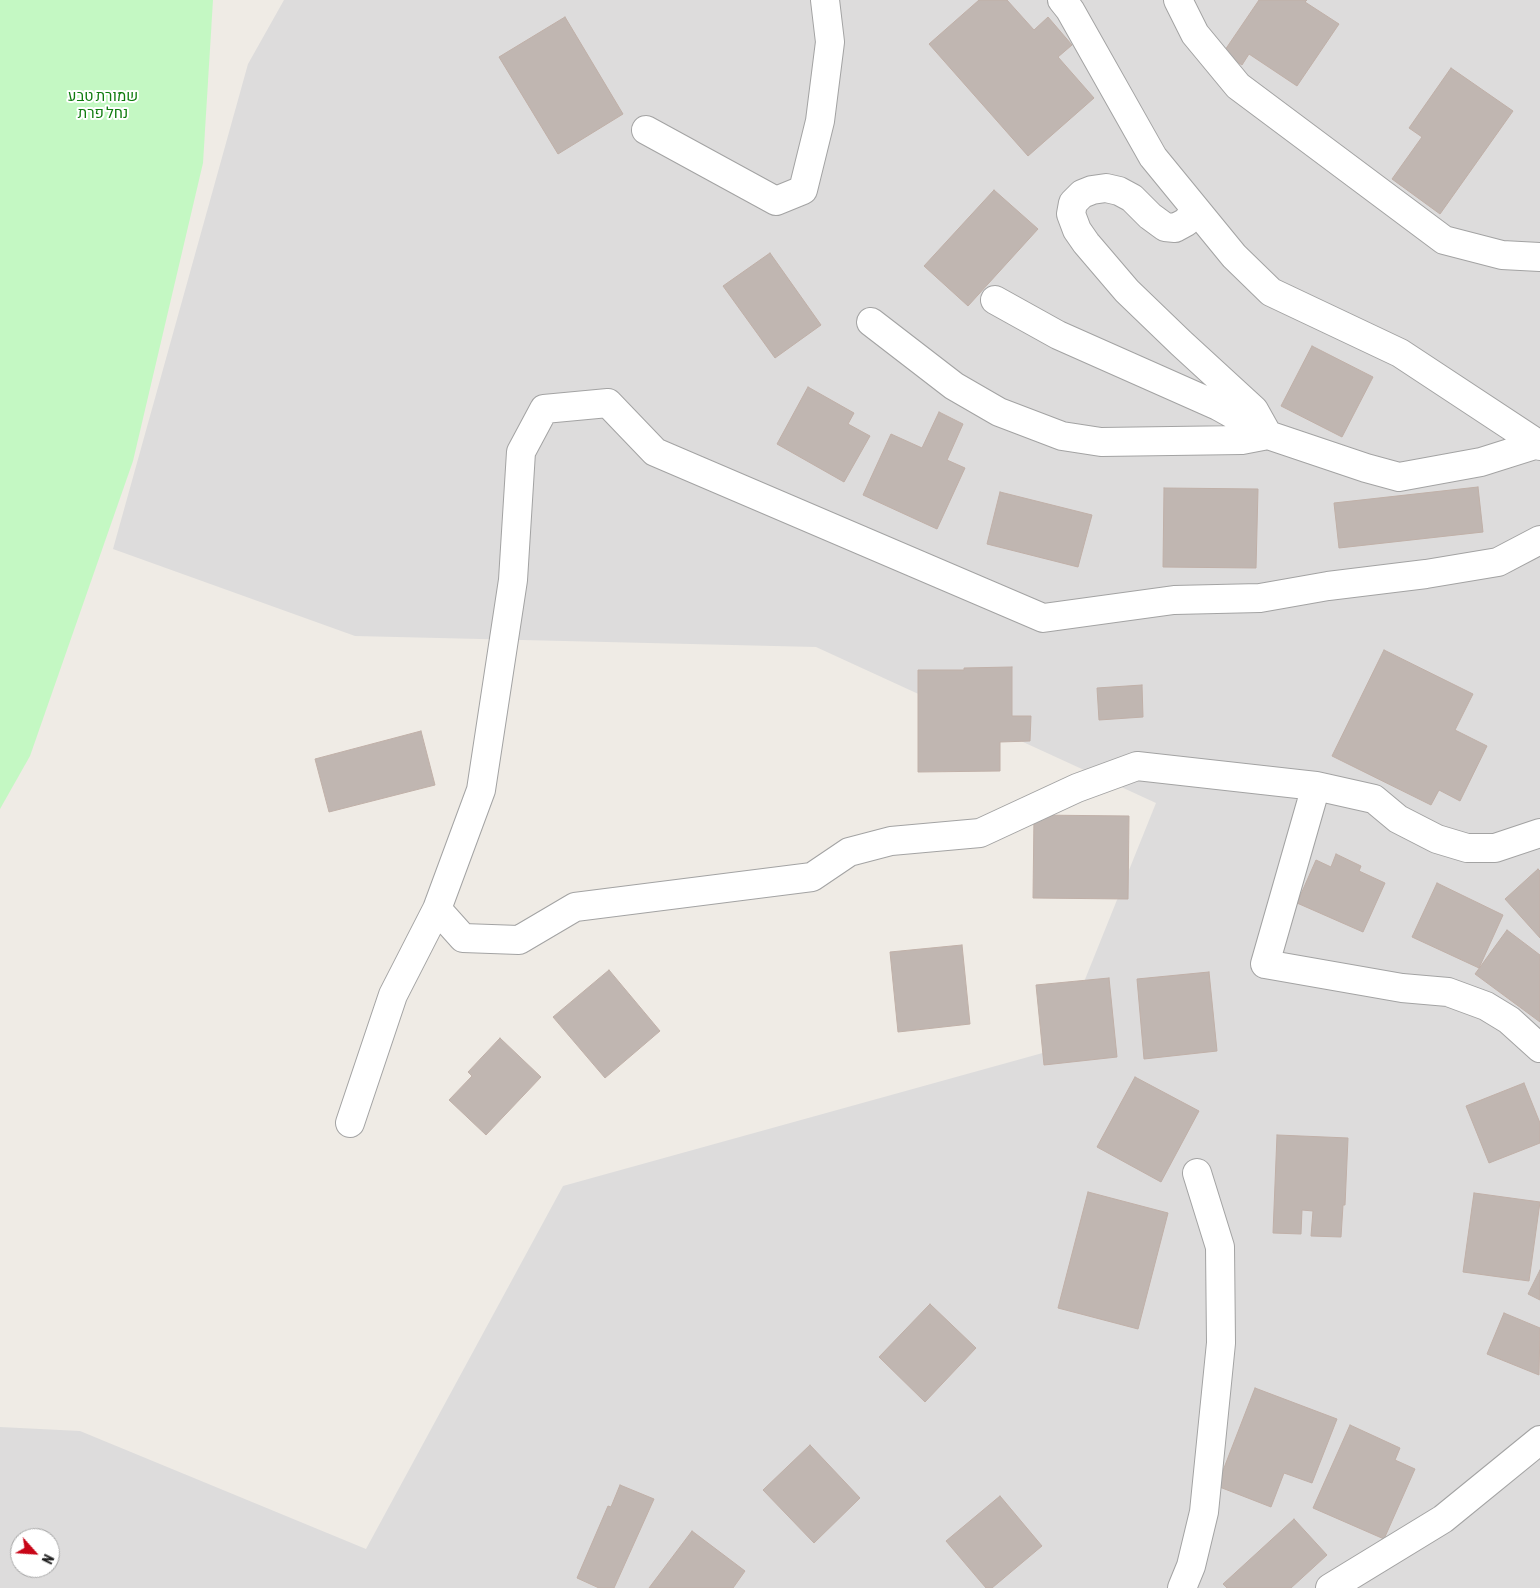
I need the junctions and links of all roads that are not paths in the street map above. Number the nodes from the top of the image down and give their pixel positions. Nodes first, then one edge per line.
1 (825, 0) edge
2 (1062, 0) edge
3 (1178, 0) edge
4 (646, 130) dead end
5 (1196, 210) junction
6 (1540, 257) edge
7 (995, 300) dead end
8 (871, 322) dead end
9 (1268, 435) junction
10 (1539, 445) edge
11 (1540, 540) edge
12 (1316, 786) junction
13 (1540, 833) edge
14 (438, 908) junction
15 (1540, 1048) edge
16 (350, 1123) dead end
17 (1197, 1173) dead end
18 (1540, 1440) edge
19 (1182, 1588) edge
20 (1330, 1588) edge

1 - 4 street
2 - 5 street
3 - 6 street
5 - 9 street
5 - 10 street
7 - 9 street
8 - 9 street
9 - 10 street
11 - 14 street
12 - 13 street
12 - 14 street
12 - 15 street
14 - 16 street
17 - 19 street
18 - 20 street

